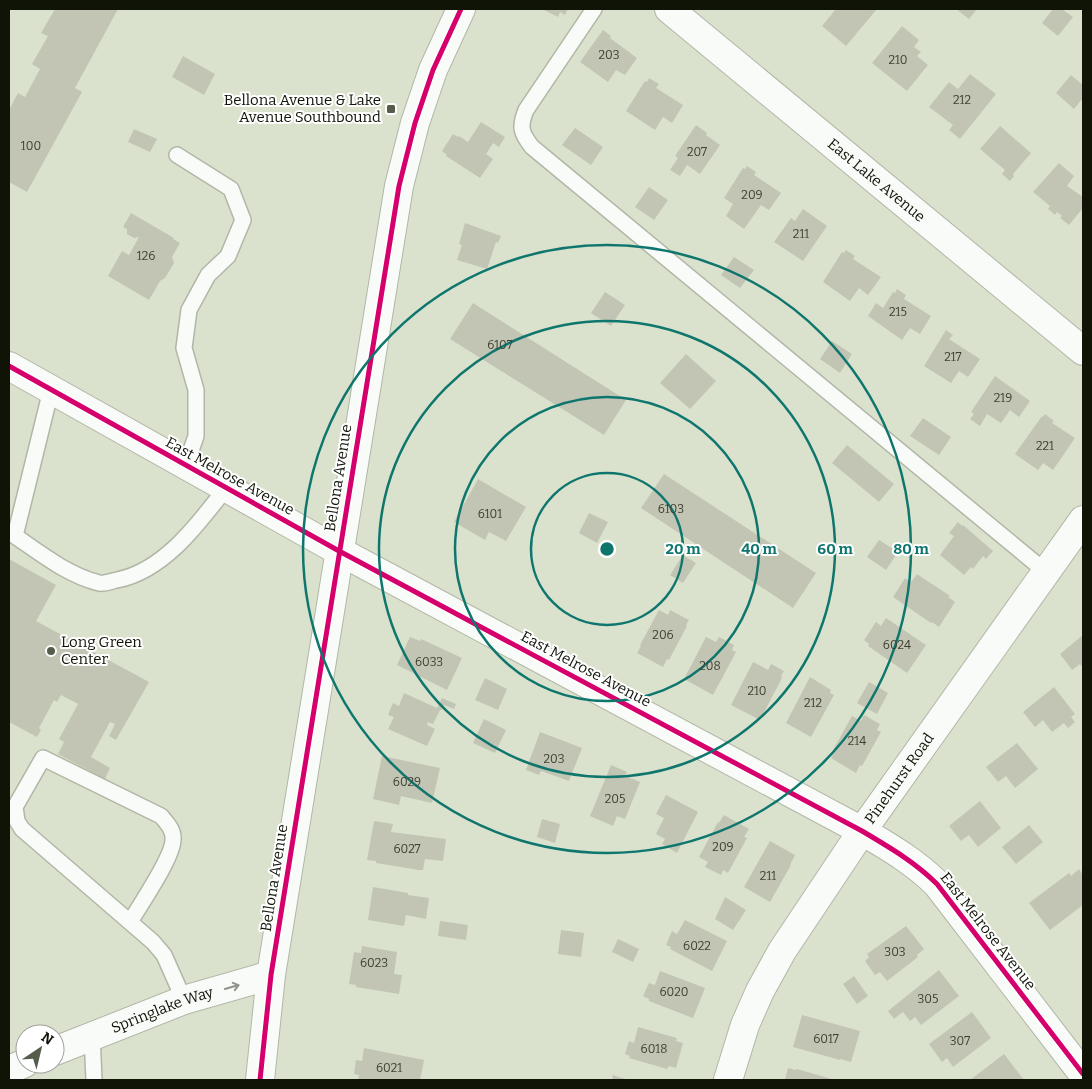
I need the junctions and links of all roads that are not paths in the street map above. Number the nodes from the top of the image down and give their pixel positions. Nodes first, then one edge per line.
1 (461, 9) edge
2 (594, 9) edge
3 (669, 9) edge
4 (177, 154) dead end
5 (1083, 351) edge
6 (9, 366) edge
7 (51, 390) junction
8 (186, 465) junction
9 (226, 488) junction
10 (1083, 520) edge
11 (12, 535) edge
12 (339, 550) junction
13 (1046, 572) junction
14 (862, 831) junction
15 (130, 922) junction
16 (271, 975) junction
17 (184, 1000) junction
18 (92, 1035) junction
19 (65, 1047) edge
20 (1081, 1066) edge
21 (94, 1080) edge
22 (260, 1080) edge
23 (728, 1080) edge

1 - 12 street, Bellona Avenue
2 - 13 lane
3 - 5 street, East Lake Avenue
4 - 8 lane
6 - 7 street, East Melrose Avenue
7 - 8 street, East Melrose Avenue
7 - 11 lane
8 - 9 street, East Melrose Avenue
9 - 11 lane
9 - 12 street, East Melrose Avenue
10 - 13 street, Pinehurst Road
12 - 14 street, East Melrose Avenue
12 - 16 street, Bellona Avenue
13 - 14 street, Pinehurst Road
14 - 20 street, East Melrose Avenue
14 - 23 street, Pinehurst Road
15 - 15 lane
15 - 17 lane
17 -> 16 street, Springlake Way
16 - 22 street, Bellona Avenue
17 - 18 street, Springlake Way
18 - 19 street, Springlake Way
18 - 21 lane

